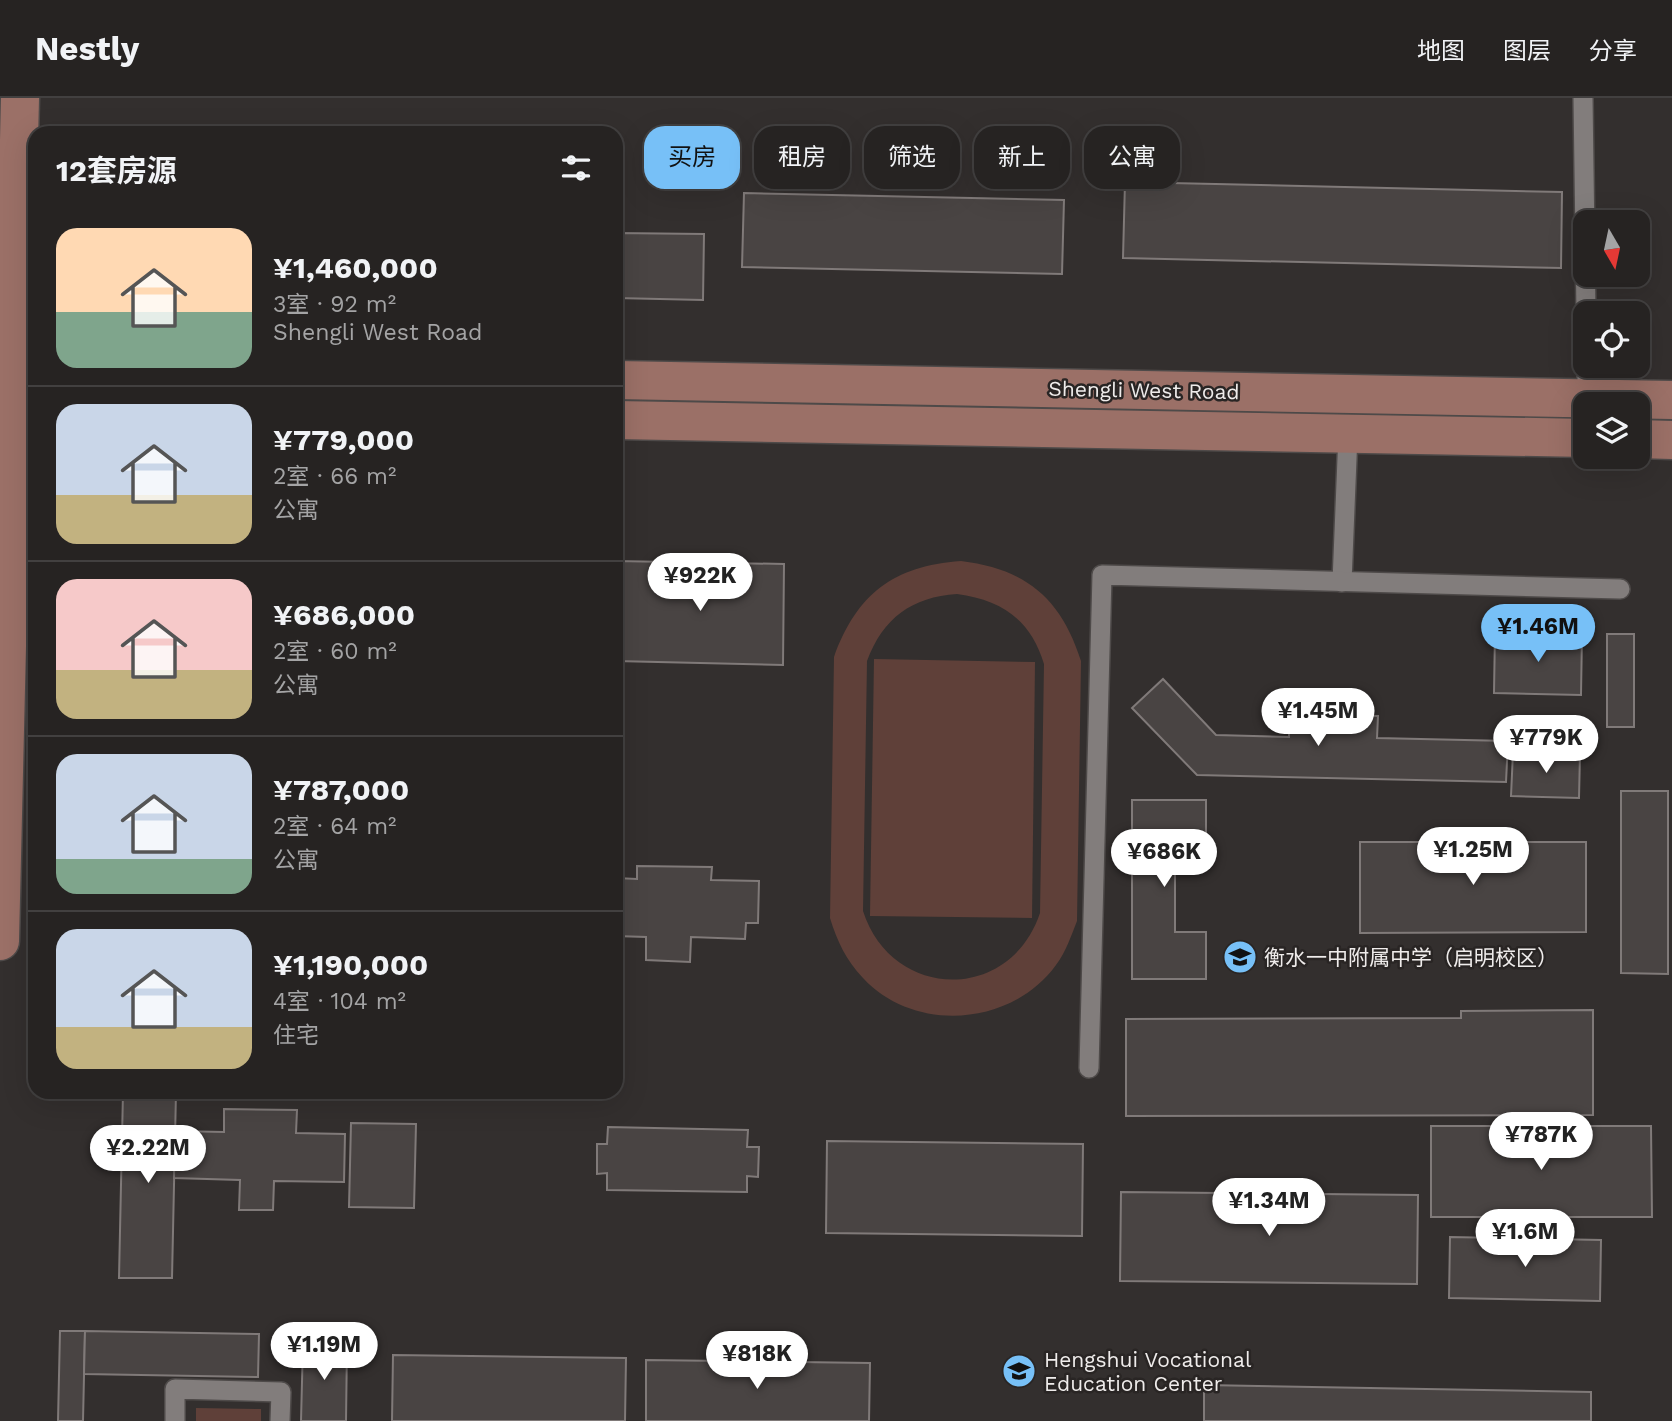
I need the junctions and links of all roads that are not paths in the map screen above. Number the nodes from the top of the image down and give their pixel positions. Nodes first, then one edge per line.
1 (20, 98) edge
2 (1583, 98) edge
3 (1586, 301) edge
4 (16, 368) edge
5 (623, 380) edge
6 (1587, 382) edge
7 (1672, 400) edge
8 (16, 409) edge
9 (623, 420) edge
10 (1348, 433) junction
11 (1573, 438) edge
12 (1650, 439) edge
13 (1672, 440) edge
14 (1342, 582) junction
15 (1620, 589) dead end
16 (0, 942) edge
17 (1089, 1068) dead end
18 (174, 1421) edge
19 (280, 1421) edge

1 - 4 main road
2 - 3 lane
4 - 8 main road
5 - 6 main road, Shengli West Road
6 - 7 main road, Shengli West Road
8 - 16 main road
9 - 10 main road, Shengli West Road
10 - 11 main road, Shengli West Road
10 - 14 lane
12 - 13 main road
14 - 15 lane
14 - 17 lane
18 - 19 lane

